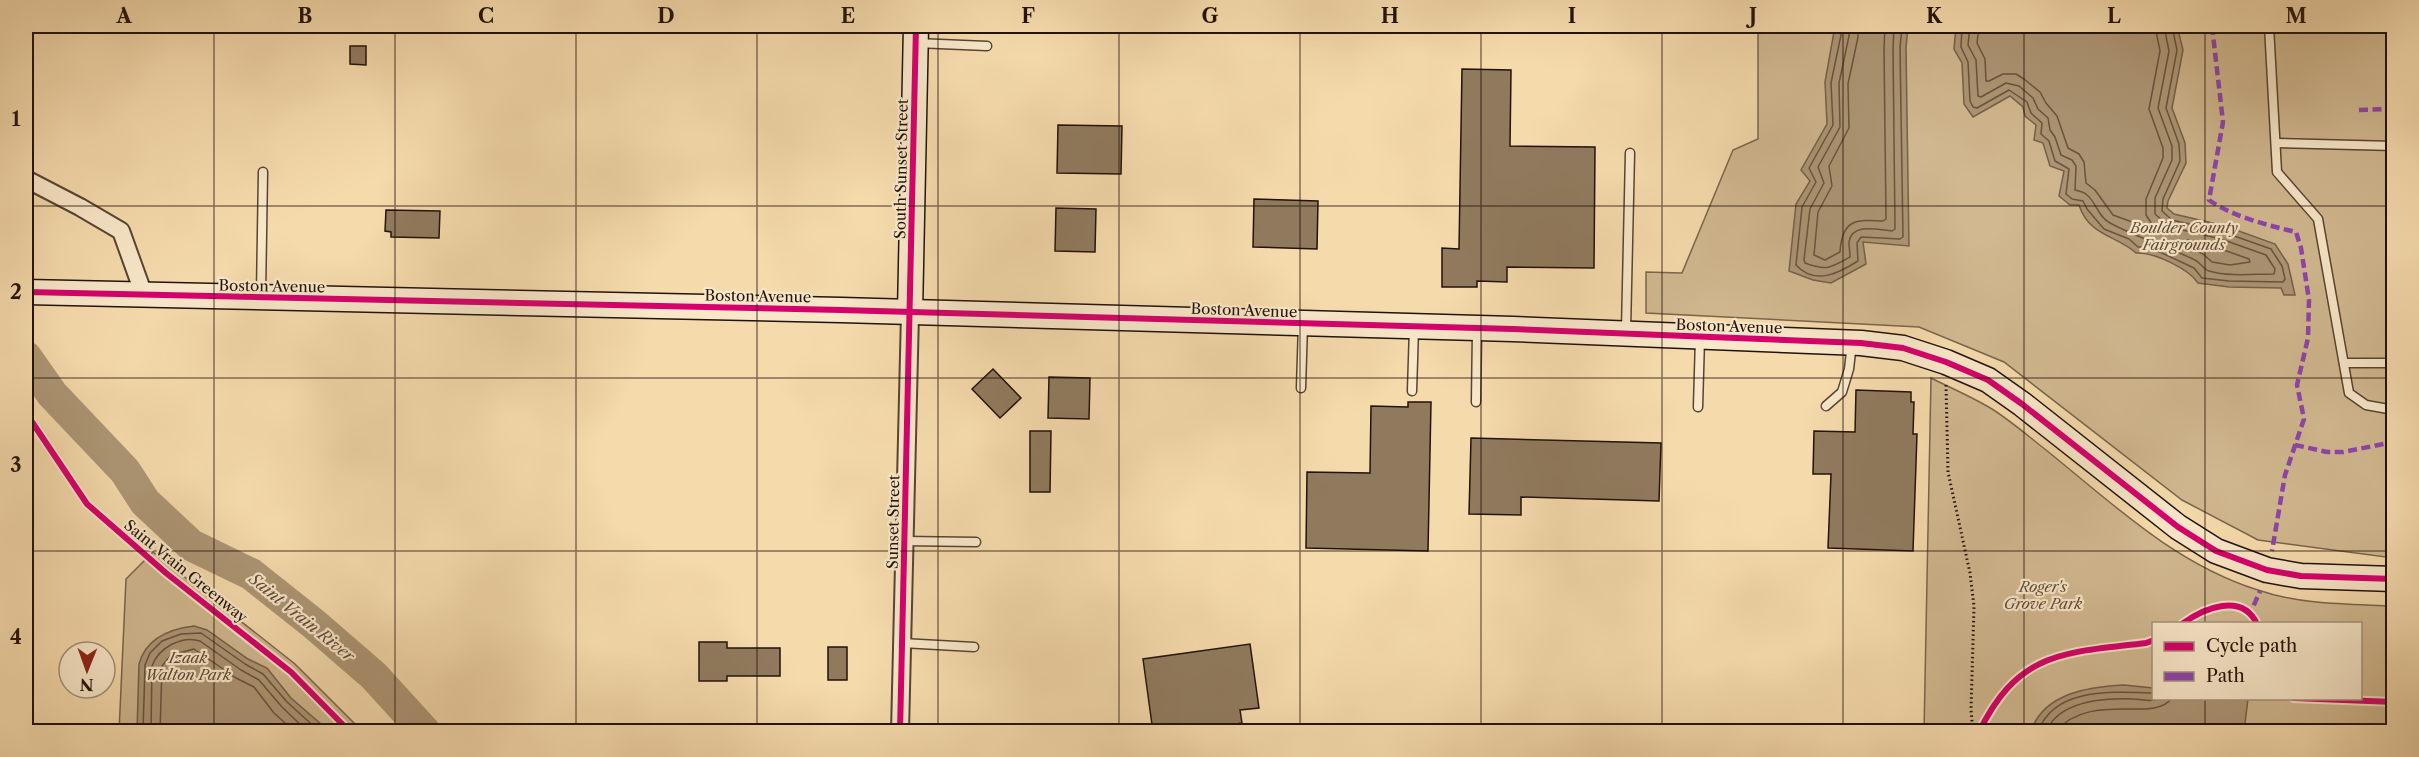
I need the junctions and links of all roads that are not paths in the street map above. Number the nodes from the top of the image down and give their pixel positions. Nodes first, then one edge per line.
1 (2269, 26) edge
2 (916, 34) edge
3 (987, 46) dead end
4 (2276, 143) junction
5 (2394, 146) edge
6 (1630, 153) dead end
7 (263, 172) dead end
8 (26, 179) edge
9 (26, 292) edge
10 (144, 295) junction
11 (261, 297) junction
12 (910, 313) junction
13 (1303, 324) junction
14 (1414, 327) junction
15 (1477, 329) junction
16 (1626, 334) junction
17 (1700, 337) junction
18 (1852, 343) junction
19 (2344, 363) junction
20 (2394, 363) edge
21 (1300, 388) dead end
22 (1412, 391) dead end
23 (1476, 402) dead end
24 (1698, 406) dead end
25 (1826, 406) dead end
26 (2394, 410) edge
27 (904, 541) junction
28 (976, 542) dead end
29 (2394, 579) edge
30 (902, 643) junction
31 (974, 647) dead end
32 (900, 732) edge

1 - 4 lane
2 - 3 lane
2 - 12 street, South Sunset Street
4 - 5 lane
4 - 19 lane
6 - 16 lane
7 - 11 lane
8 - 10 street
9 - 10 street, Boston Avenue
10 - 11 street, Boston Avenue
11 - 12 street, Boston Avenue
12 - 13 street, Boston Avenue
12 - 27 street, Sunset Street
13 - 14 street, Boston Avenue
13 - 21 lane
14 - 15 street, Boston Avenue
14 - 22 lane
15 - 16 street, Boston Avenue
15 - 23 lane
16 - 17 street, Boston Avenue
17 - 18 street, Boston Avenue
17 - 24 lane
18 - 25 lane
18 - 29 street, Boston Avenue
19 - 20 lane
19 - 26 lane
27 - 28 lane
27 - 30 street, Sunset Street
30 - 31 lane
30 - 32 street, Sunset Street

